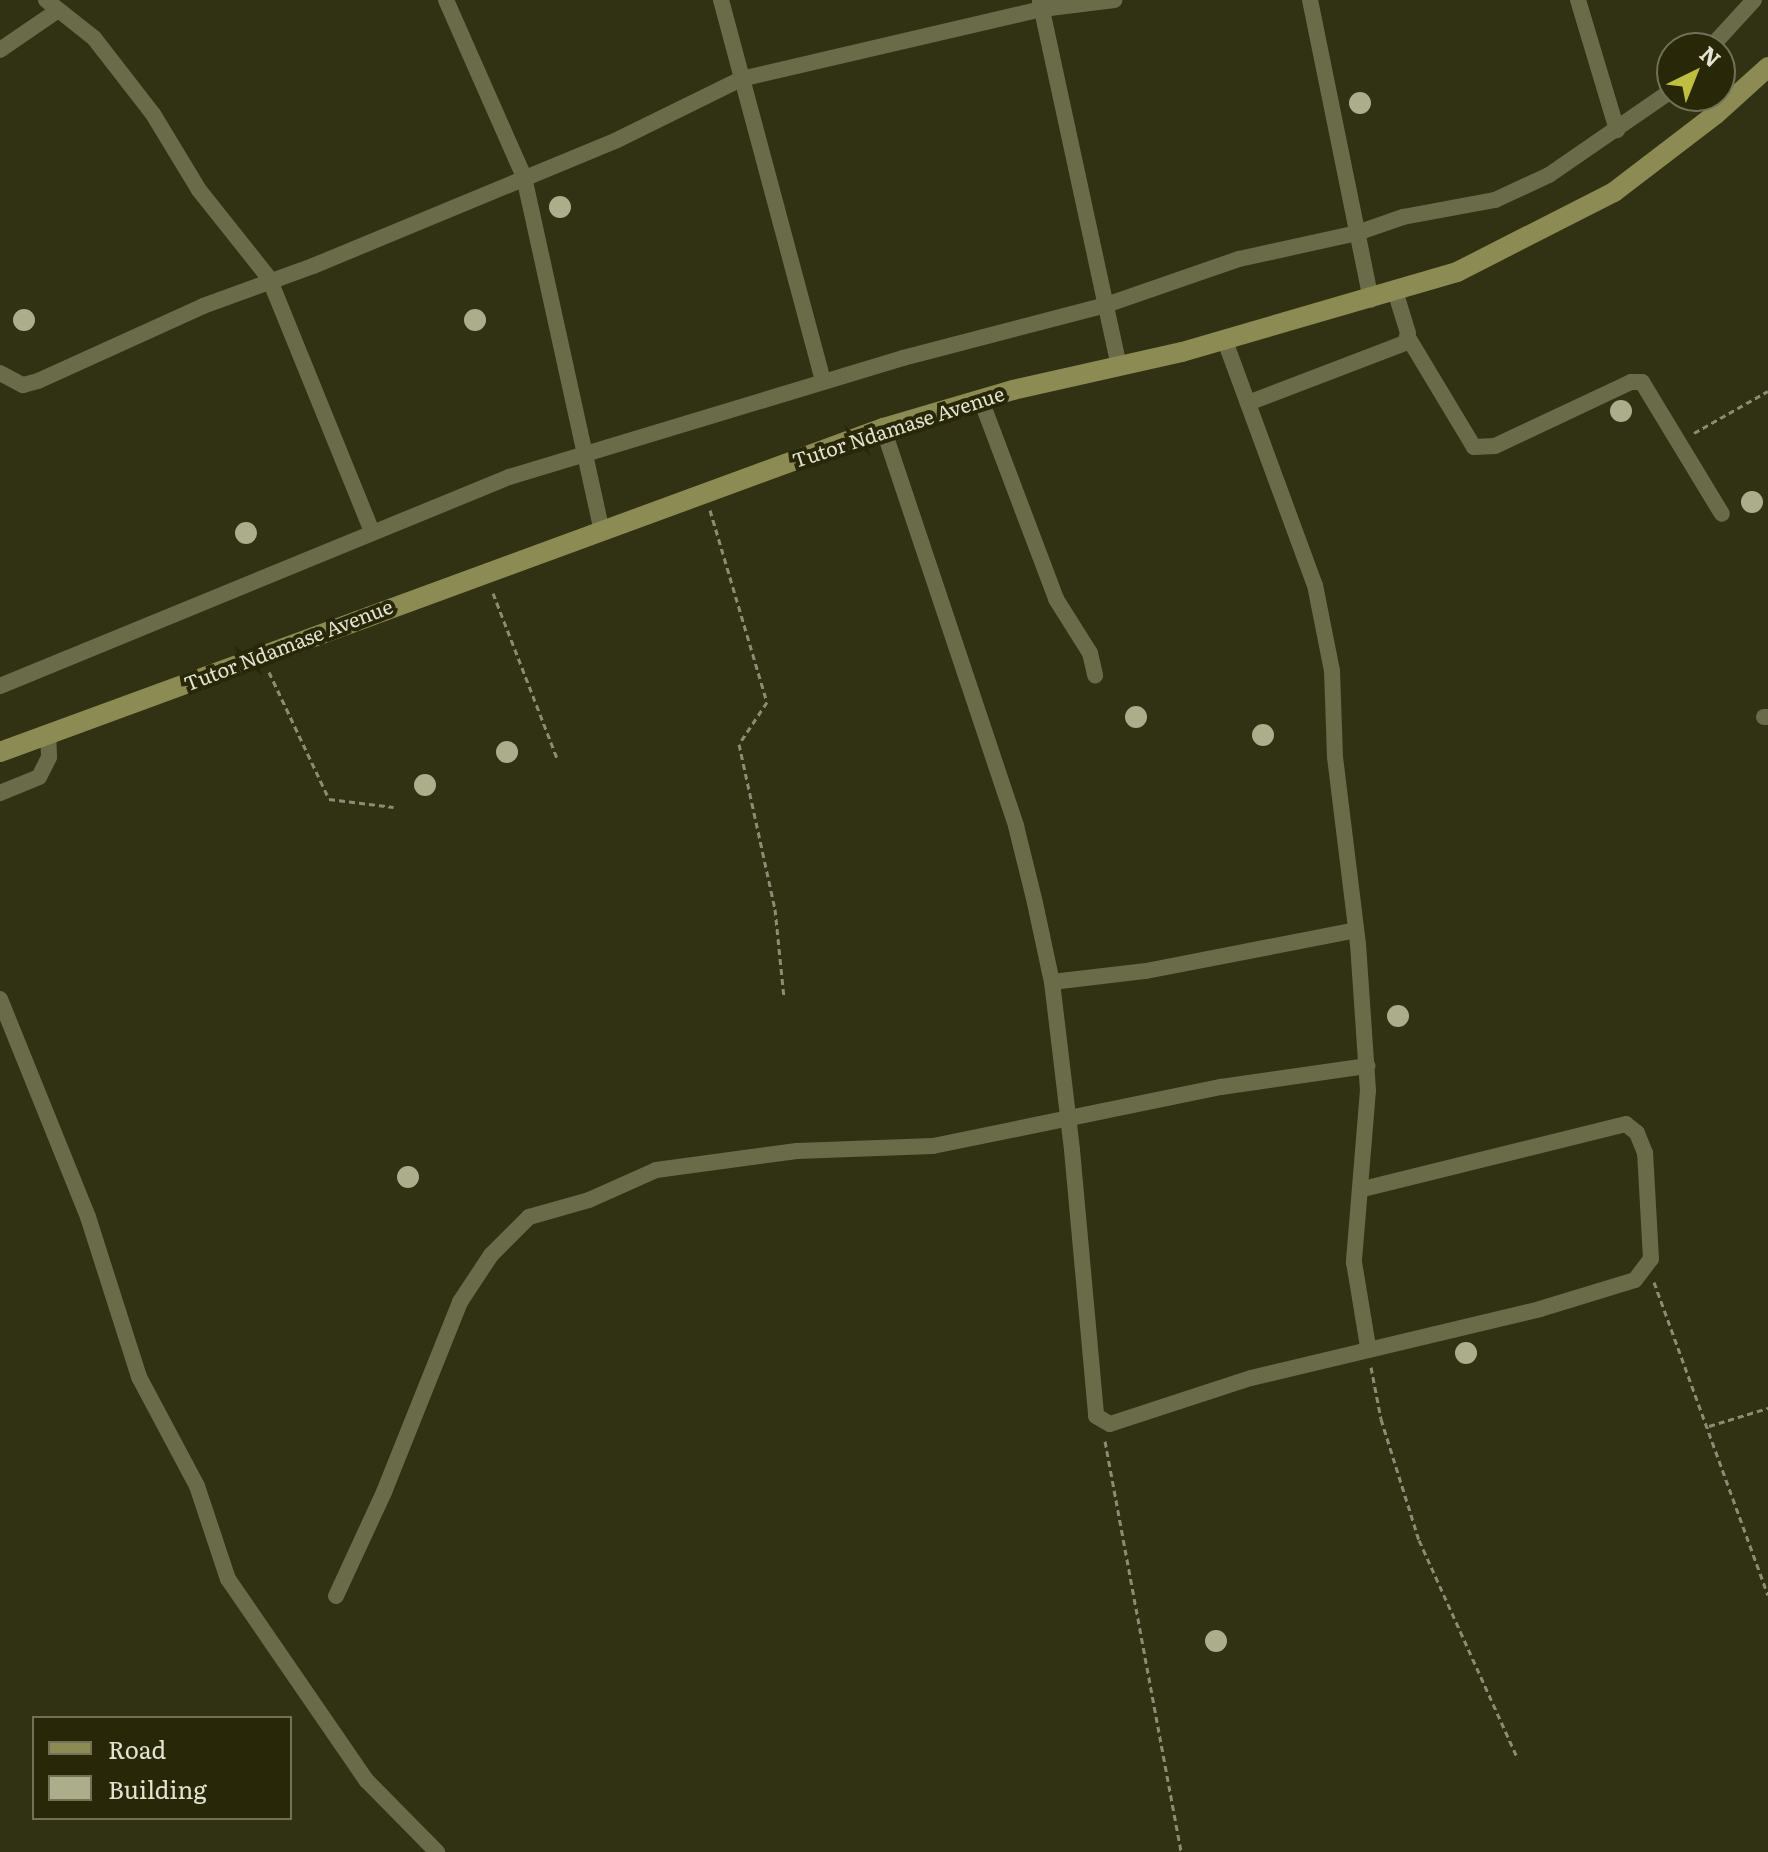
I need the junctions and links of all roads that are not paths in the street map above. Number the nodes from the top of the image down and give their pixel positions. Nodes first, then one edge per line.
1 (446, 0) edge
2 (721, 0) edge
3 (1114, 0) edge
4 (1310, 0) edge
5 (1578, 0) edge
6 (1754, 0) edge
7 (1041, 4) edge
8 (52, 5) edge
9 (1725, 32) edge
10 (0, 50) edge
11 (1768, 67) edge
12 (741, 79) junction
13 (1656, 102) edge
14 (1617, 130) junction
15 (524, 177) junction
16 (1357, 233) junction
17 (269, 278) junction
18 (1396, 294) junction
19 (1371, 300) junction
20 (1103, 306) junction
21 (1409, 339) junction
22 (1225, 341) junction
23 (1119, 367) junction
24 (0, 373) edge
25 (823, 381) junction
26 (981, 400) junction
27 (1248, 403) junction
28 (883, 428) junction
29 (583, 453) junction
30 (1722, 514) dead end
31 (601, 528) junction
32 (372, 532) junction
33 (1095, 675) dead end
34 (0, 686) edge
35 (48, 734) junction
36 (0, 752) edge
37 (0, 793) edge
38 (1356, 930) junction
39 (1052, 982) junction
40 (0, 999) edge
41 (1367, 1066) junction
42 (1068, 1119) junction
43 (1360, 1190) junction
44 (1368, 1347) junction
45 (336, 1596) dead end
46 (437, 1852) edge

1 - 15 street
2 - 12 street
3 - 7 street
4 - 16 street
5 - 14 street
6 - 9 street
7 - 12 street
7 - 20 street
8 - 10 street
8 - 17 street
11 - 18 street, Tutor Ndamase Avenue
12 - 15 street
12 - 25 street
13 - 14 street
14 - 16 street
15 - 17 street
15 - 29 street
16 - 19 street
16 - 20 street
17 - 24 street
17 - 32 street
18 - 19 street, Tutor Ndamase Avenue
18 - 21 street
19 - 22 street, Tutor Ndamase Avenue
20 - 23 street
20 - 25 street
21 - 27 street
21 - 30 street
22 - 23 street, Tutor Ndamase Avenue
22 - 27 street
23 - 26 street, Tutor Ndamase Avenue
25 - 29 street
26 - 28 street, Tutor Ndamase Avenue
26 - 33 street
27 - 38 street
28 - 31 street, Tutor Ndamase Avenue
28 - 39 street
29 - 31 street
29 - 32 street
31 - 35 street, Tutor Ndamase Avenue
32 - 34 street
35 - 36 street, Tutor Ndamase Avenue
35 - 37 street
38 - 39 street
38 - 41 street
39 - 42 street
40 - 46 street
41 - 42 street
41 - 43 street
42 - 44 street
42 - 45 street
43 - 44 street
43 - 44 street

